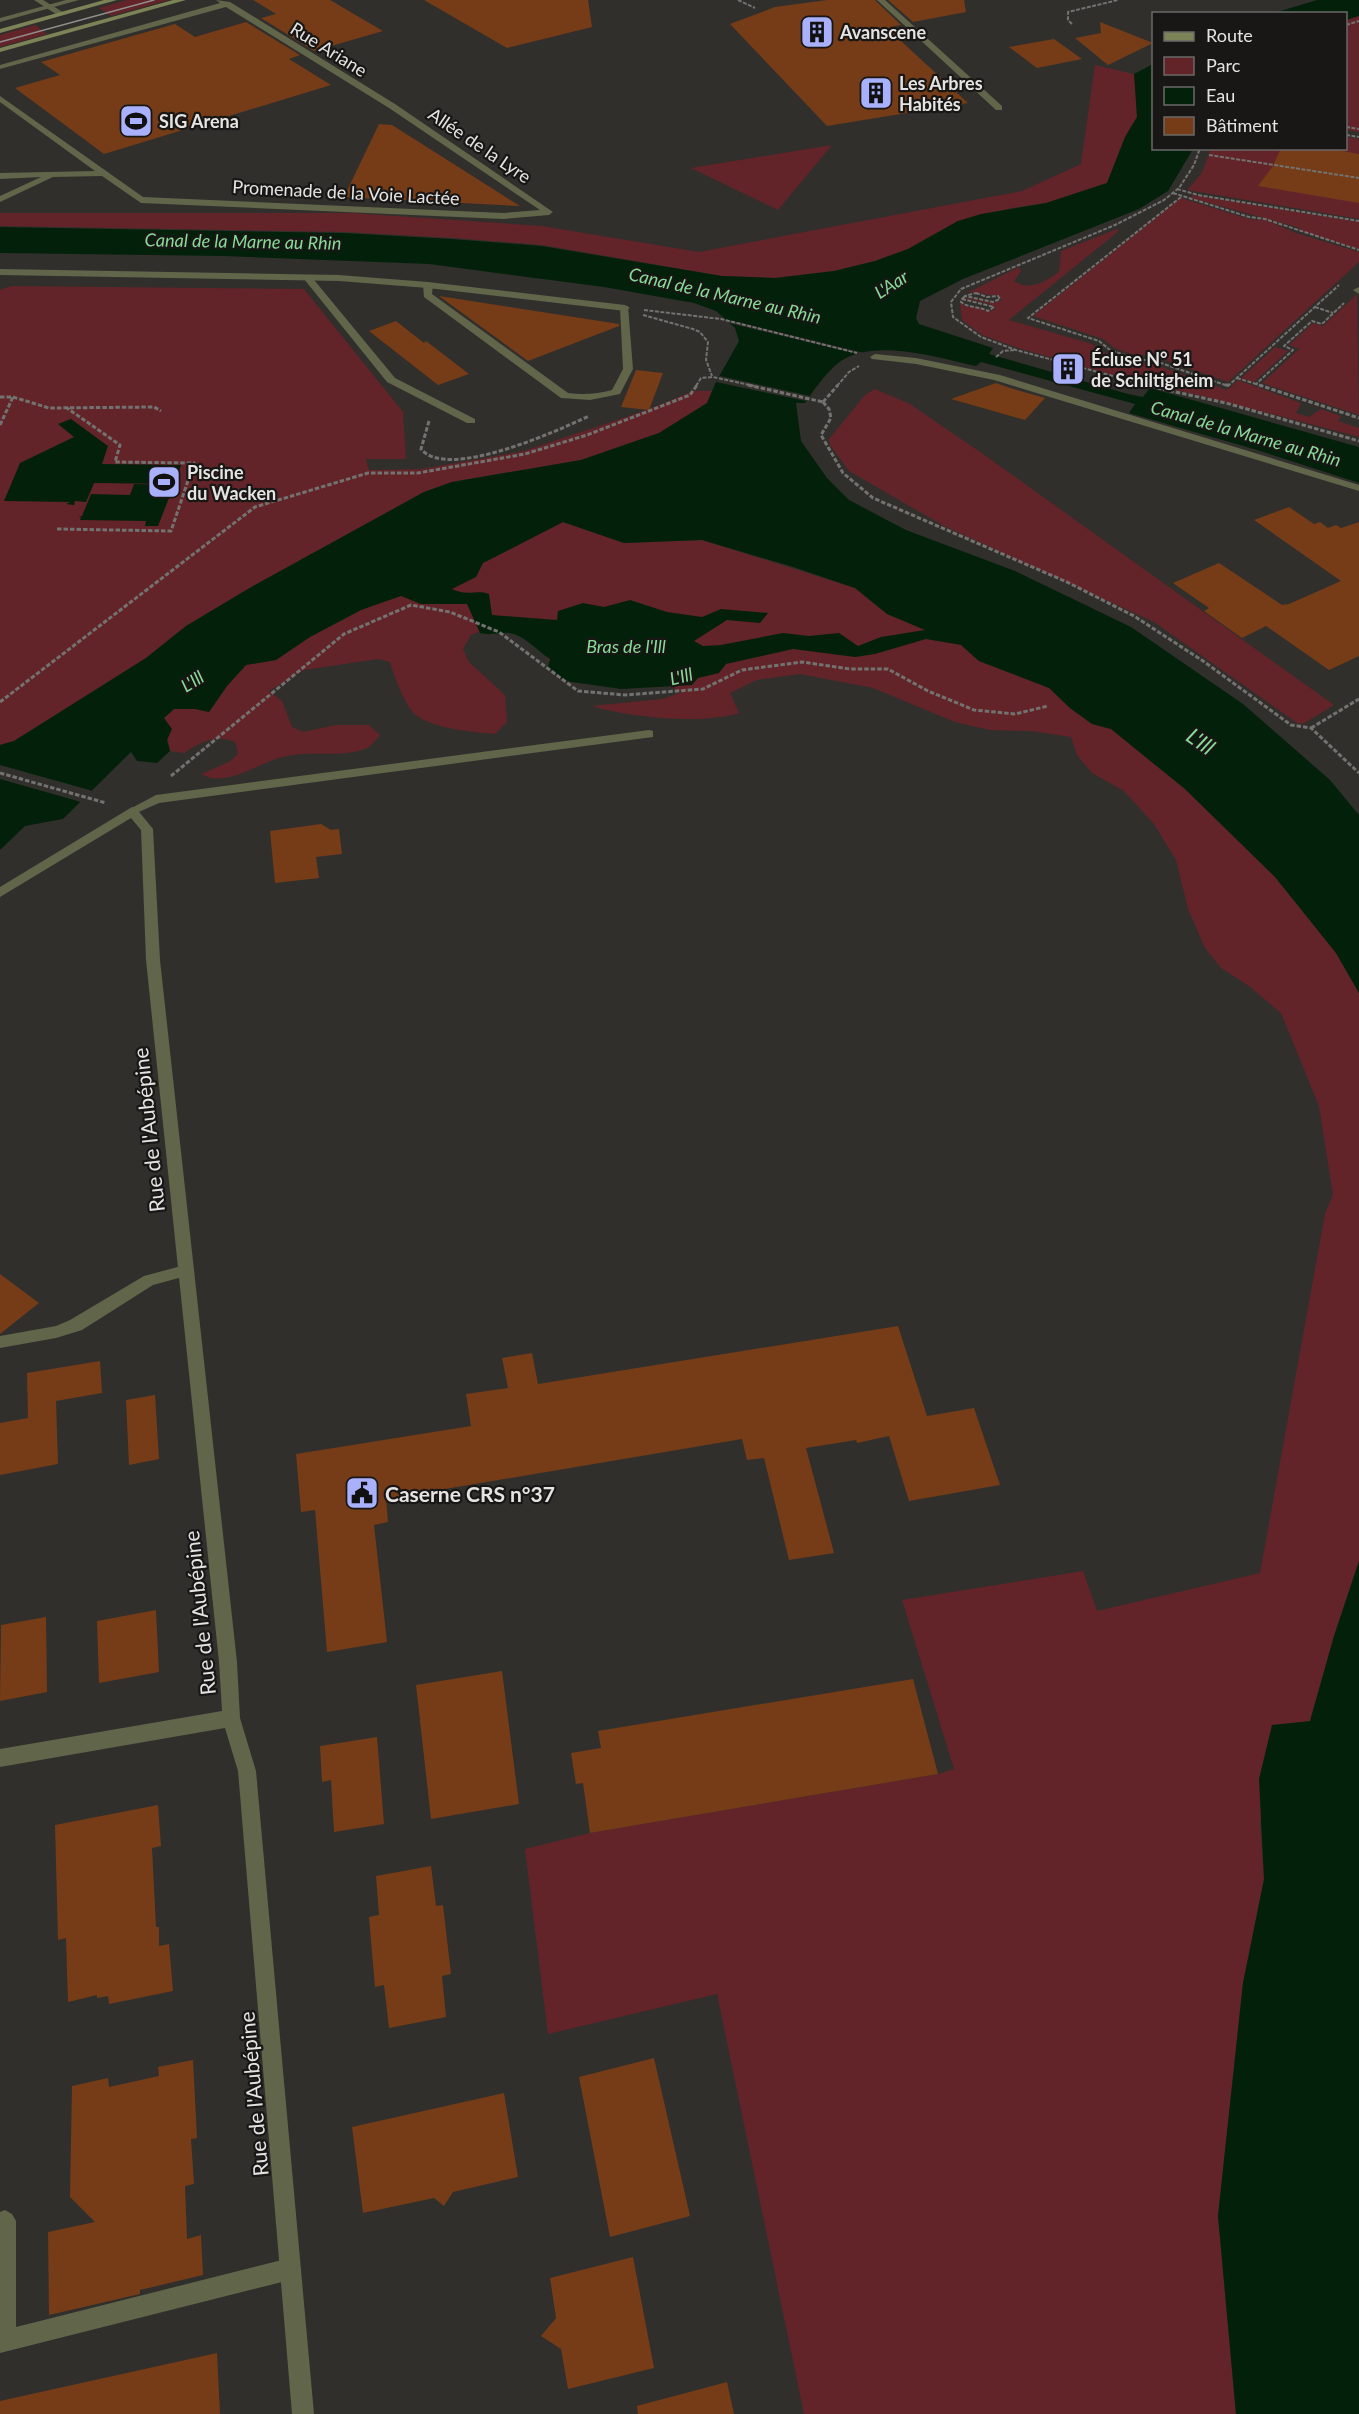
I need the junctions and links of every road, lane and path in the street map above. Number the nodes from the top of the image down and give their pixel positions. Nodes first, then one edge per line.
1 (38, 0) edge
2 (75, 0) edge
3 (113, 0) edge
4 (182, 0) edge
5 (738, 0) edge
6 (881, 0) edge
7 (1118, 0) edge
8 (223, 2) edge
9 (49, 7) junction
10 (754, 8) dead end
11 (62, 14) junction
12 (0, 20) edge
13 (1072, 24) dead end
14 (82, 28) junction
15 (0, 31) edge
16 (0, 50) edge
17 (0, 67) edge
18 (0, 98) edge
19 (392, 106) joint
20 (999, 108) dead end
21 (1199, 150) edge
22 (1209, 155) dead end
23 (0, 166) edge
24 (104, 173) junction
25 (48, 174) junction
26 (63, 174) junction
27 (0, 176) edge
28 (1359, 178) edge
29 (1177, 189) junction
30 (1173, 193) junction
31 (1181, 197) junction
32 (0, 199) edge
33 (549, 212) joint
34 (1359, 221) edge
35 (1359, 250) edge
36 (0, 272) edge
37 (307, 277) junction
38 (1344, 280) dead end
39 (428, 285) junction
40 (956, 296) junction
41 (964, 298) junction
42 (1348, 299) dead end
43 (1315, 307) junction
44 (625, 308) junction
45 (1334, 313) junction
46 (1016, 350) junction
47 (1000, 353) dead end
48 (876, 357) junction
49 (713, 377) junction
50 (1236, 378) junction
51 (1256, 384) junction
52 (616, 392) junction
53 (0, 397) edge
54 (13, 397) junction
55 (822, 402) junction
56 (68, 408) junction
57 (161, 411) dead end
58 (429, 417) dead end
59 (1359, 418) edge
60 (471, 421) dead end
61 (0, 425) edge
62 (1359, 441) edge
63 (1359, 488) edge
64 (57, 529) dead end
65 (1359, 699) edge
66 (0, 702) edge
67 (1048, 706) dead end
68 (1311, 728) junction
69 (649, 734) dead end
70 (0, 773) edge
71 (1359, 773) edge
72 (156, 799) junction
73 (113, 806) dead end
74 (132, 811) junction
75 (0, 893) edge
76 (185, 1271) junction
77 (0, 1342) edge
78 (231, 1718) junction
79 (0, 1758) edge
80 (4, 2221) dead end
81 (290, 2269) junction
82 (2, 2342) edge
83 (303, 2414) edge

1 - 9 street
2 - 9 street
3 - 11 main road
4 - 14 main road
5 - 10 path
6 - 20 street
7 - 13 path
8 - 17 street
8 - 19 street, Rue Ariane
9 - 11 street
9 - 12 street
11 - 14 main road
11 - 15 main road
14 - 16 main road
18 - 24 street
19 - 33 street, Allée de la Lyre
21 - 29 path
22 - 28 path
23 - 25 street
24 - 26 street
24 - 33 street, Promenade de la Voie Lactée
25 - 26 street
25 - 27 street
26 - 32 street
29 - 30 path
29 - 34 path
30 - 31 path
30 - 40 path
31 - 35 path
31 - 50 path
36 - 37 street
37 - 39 street
37 - 60 street
38 - 43 path
39 - 44 street
39 - 52 street
40 - 41 path
40 - 46 path
41 - 41 path
41 - 41 path
42 - 45 path
43 - 45 path
43 - 50 path
44 - 48 path
44 - 49 path
44 - 52 street
45 - 51 path
46 - 47 path
46 - 62 path
48 - 55 path
48 - 63 street
49 - 55 path
49 - 66 path
50 - 51 path
51 - 59 path
52 - 58 path
53 - 54 path
54 - 56 path
54 - 61 path
55 - 68 path
56 - 57 path
56 - 64 path
65 - 68 path
67 - 72 path
68 - 71 path
69 - 72 street
70 - 73 path
72 - 74 street
74 - 75 street
74 - 76 street, Rue de l'Aubépine
76 - 77 street
76 - 78 street, Rue de l'Aubépine
78 - 79 street
78 - 81 street, Rue de l'Aubépine
80 - 82 street
81 - 82 street
81 - 83 street, Rue de l'Aubépine

